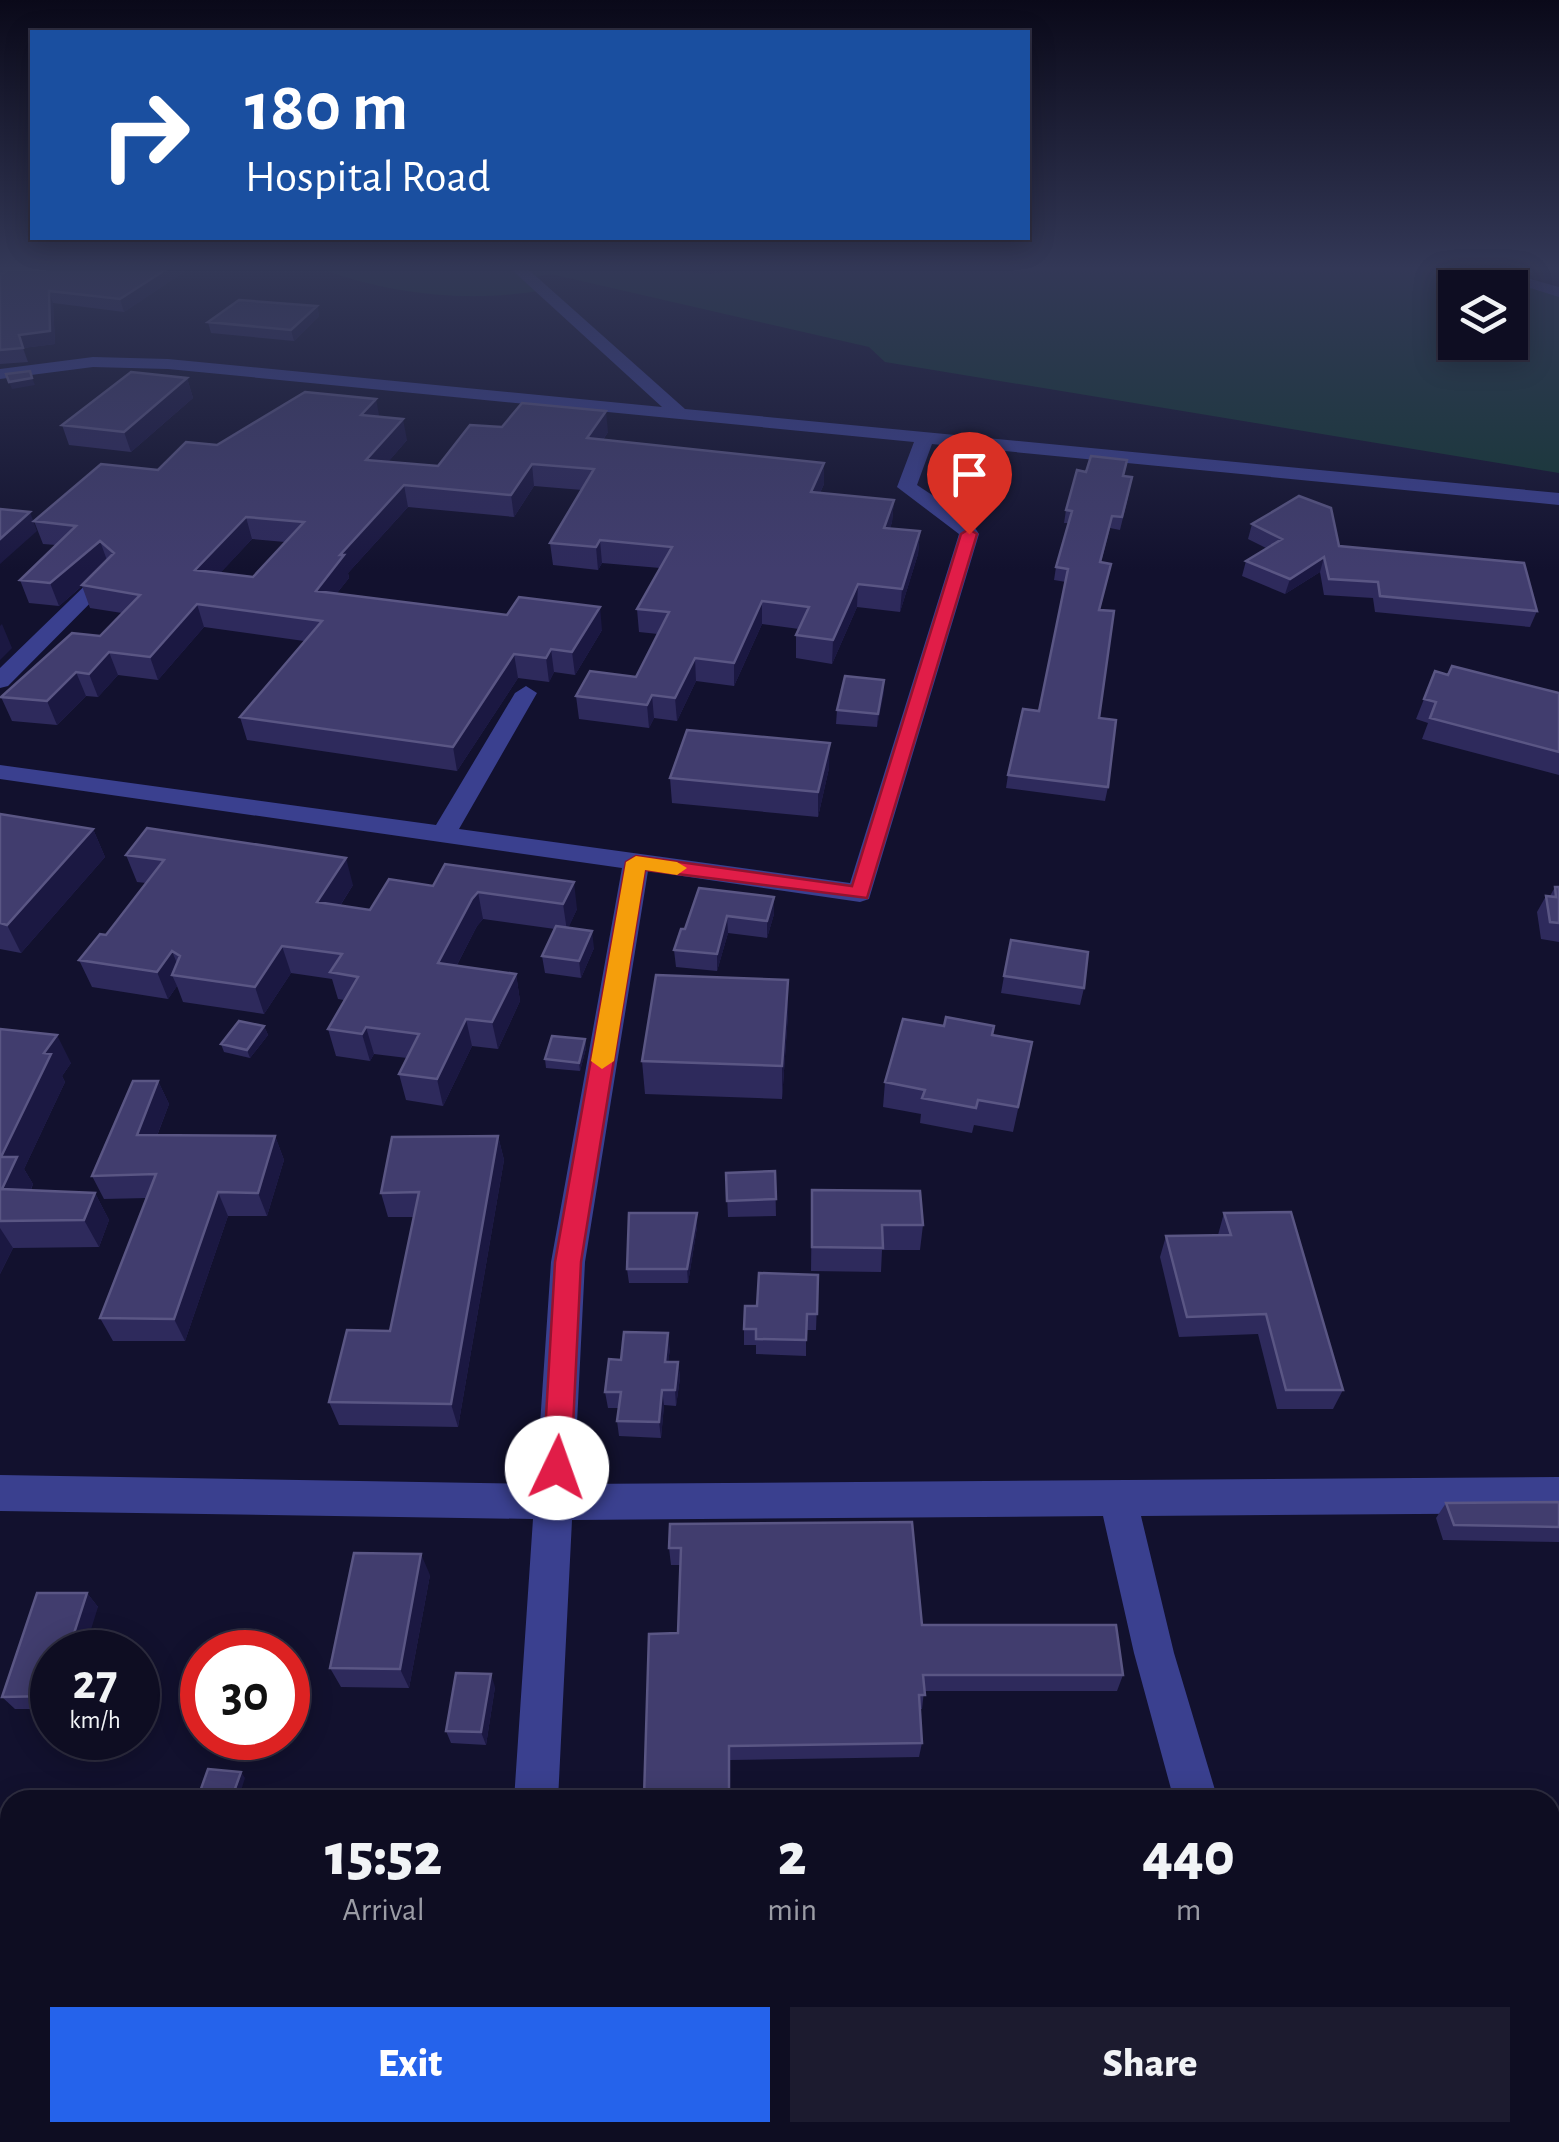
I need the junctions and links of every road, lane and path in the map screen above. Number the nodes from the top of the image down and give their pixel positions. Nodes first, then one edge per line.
1 (31, 370) edge
2 (227, 370) edge
3 (630, 370) edge
4 (0, 374) edge
5 (678, 413) junction
6 (925, 437) junction
7 (1559, 499) edge
8 (109, 573) edge
9 (0, 681) edge
10 (526, 693) dead end
11 (0, 772) edge
12 (443, 835) junction
13 (636, 862) junction
14 (0, 1492) edge
15 (1559, 1495) edge
16 (1118, 1497) junction
17 (555, 1502) junction
18 (537, 1790) edge
19 (1193, 1790) edge

1 - 4 street
2 - 5 street
3 - 5 street
5 - 6 street
6 - 7 street
6 - 13 street
8 - 9 street
10 - 12 street
11 - 12 street
12 - 13 street
13 - 17 street
14 - 17 street
15 - 16 street
16 - 17 street
16 - 19 street
17 - 18 street

